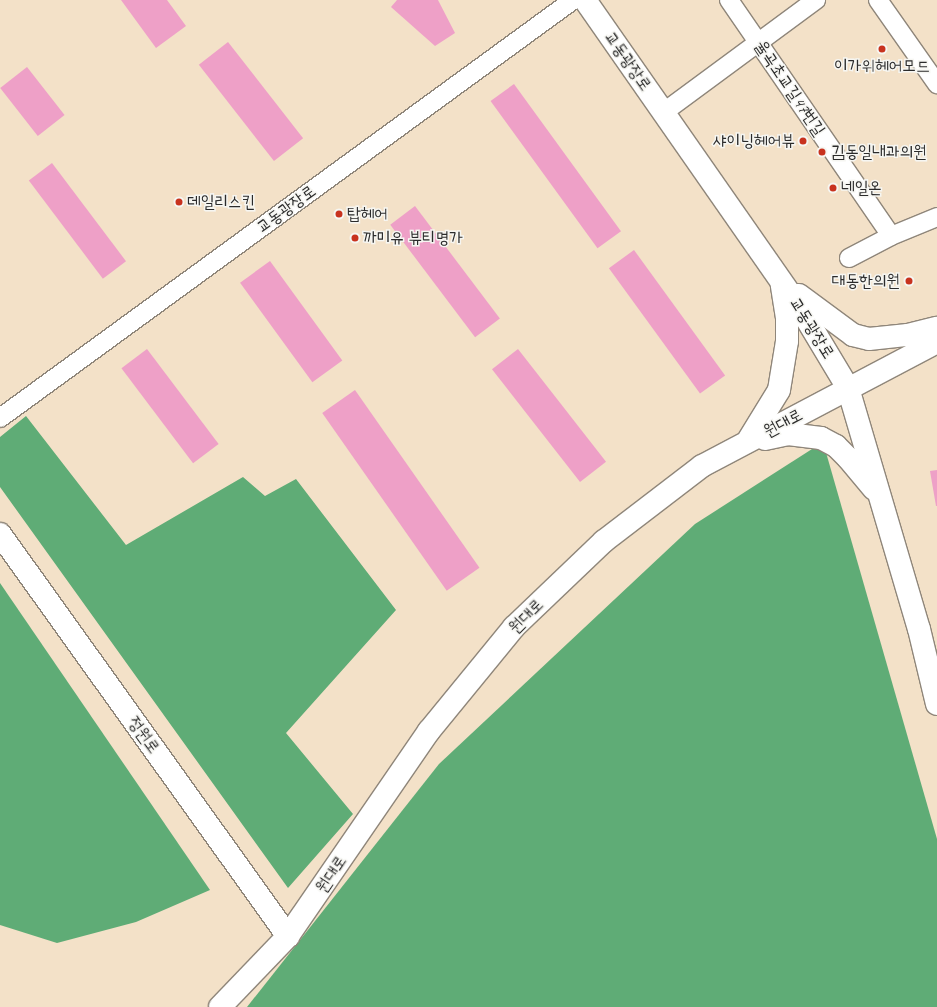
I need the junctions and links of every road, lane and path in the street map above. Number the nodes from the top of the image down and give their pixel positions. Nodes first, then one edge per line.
1 (573, 0) edge
2 (585, 0) edge
3 (729, 0) edge
4 (816, 0) edge
5 (878, 0) edge
6 (758, 42) junction
7 (937, 84) edge
8 (664, 112) junction
9 (937, 217) edge
10 (891, 236) junction
11 (849, 258) dead end
12 (781, 280) junction
13 (937, 328) edge
14 (937, 342) edge
15 (848, 388) junction
16 (0, 418) edge
17 (746, 442) junction
18 (882, 499) junction
19 (0, 534) edge
20 (937, 704) edge
21 (288, 936) junction
22 (220, 1007) edge

1 - 16 street, 교동광장로
2 - 8 street, 교동광장로
3 - 6 street, 율곡초교길47번길
4 - 6 street
5 - 7 street
6 - 8 street
6 - 10 street, 율곡초교길47번길
8 - 12 street, 교동광장로
9 - 10 street
10 - 11 street
12 - 13 street
12 - 15 street, 교동광장로
12 - 17 street
14 - 15 street, 원대로
15 - 17 street, 원대로
15 - 18 street, 교동광장로
17 - 18 street
17 - 21 street, 원대로
18 - 20 street, 교동광장로
19 - 21 street, 정원로
21 - 22 street, 원대로

